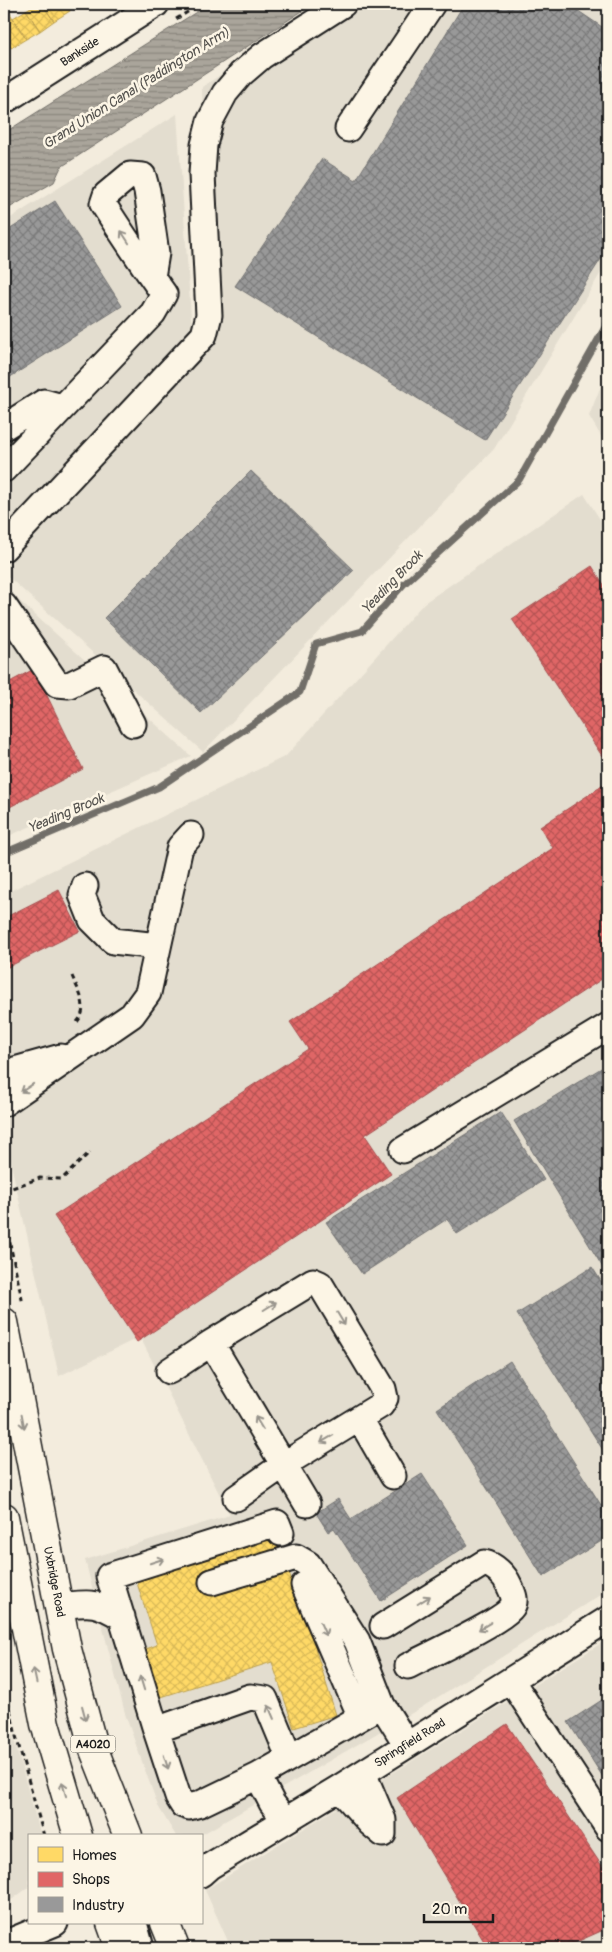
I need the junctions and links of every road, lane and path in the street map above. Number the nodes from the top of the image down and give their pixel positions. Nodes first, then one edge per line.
1 (156, 4) edge
2 (343, 4) edge
3 (432, 4) edge
4 (4, 101) edge
5 (348, 129) dead end
6 (152, 277) dead end
7 (62, 407) junction
8 (4, 427) edge
9 (7, 459) edge
10 (4, 548) edge
11 (4, 606) edge
12 (133, 724) dead end
13 (191, 835) dead end
14 (85, 886) dead end
15 (158, 946) junction
16 (72, 976) dead end
17 (73, 1026) dead end
18 (608, 1026) edge
19 (80, 1052) junction
20 (4, 1073) edge
21 (4, 1103) edge
22 (403, 1150) dead end
23 (90, 1152) dead end
24 (4, 1191) edge
25 (4, 1216) edge
26 (15, 1317) edge
27 (211, 1343) junction
28 (169, 1371) dead end
29 (360, 1419) junction
30 (283, 1465) junction
31 (393, 1476) dead end
32 (236, 1498) dead end
33 (307, 1504) dead end
34 (4, 1517) edge
35 (281, 1533) dead end
36 (212, 1582) dead end
37 (304, 1585) dead end
38 (58, 1606) junction
39 (122, 1617) junction
40 (608, 1619) edge
41 (382, 1626) dead end
42 (408, 1666) dead end
43 (511, 1680) junction
44 (4, 1684) edge
45 (382, 1705) junction
46 (361, 1716) junction
47 (156, 1730) junction
48 (407, 1745) junction
49 (288, 1757) junction
50 (363, 1773) junction
51 (258, 1776) junction
52 (339, 1788) junction
53 (285, 1820) junction
54 (608, 1828) edge
55 (43, 1834) edge
56 (77, 1834) edge
57 (127, 1834) edge
58 (204, 1869) edge
59 (53, 1924) edge
60 (111, 1924) edge
61 (134, 1924) edge
62 (165, 1924) edge
63 (172, 1924) edge
64 (4, 1944) edge
65 (120, 1948) edge
66 (141, 1948) edge
67 (176, 1948) edge

1 - 4 street, Bankside
2 - 10 street
3 - 5 street
6 - 7 street
7 - 8 street
7 - 9 street
11 - 12 street
13 - 15 street
14 - 15 street
15 - 19 street
16 - 17 path
18 - 22 street
19 - 20 street
19 -> 21 street
23 - 24 path
25 - 26 path
26 -> 38 main road, Uxbridge Road / A4020
27 - 28 street
27 -> 29 street
30 -> 27 street
29 -> 30 street
29 - 31 street
30 - 32 street
30 - 33 street
56 -> 34 main road, A4020
39 -> 35 street
36 - 45 street
37 -> 46 street
38 - 39 street
38 -> 57 main road, Uxbridge Road / A4020
47 -> 39 street
40 - 43 street, Springfield Road
41 -> 42 street
43 - 48 street, Springfield Road
43 - 54 street
44 - 55 path
45 - 46 street
45 - 48 street
46 - 49 street
49 -> 47 street
47 -> 51 street
48 - 50 street, Springfield Road
49 - 51 street
50 - 52 street, Springfield Road
50 - 52 street
51 - 53 street
52 - 53 street, Springfield Road
53 - 58 street, Springfield Road
59 - 64 street
60 - 65 main road
61 - 66 street
62 - 67 main road
63 - 67 street

